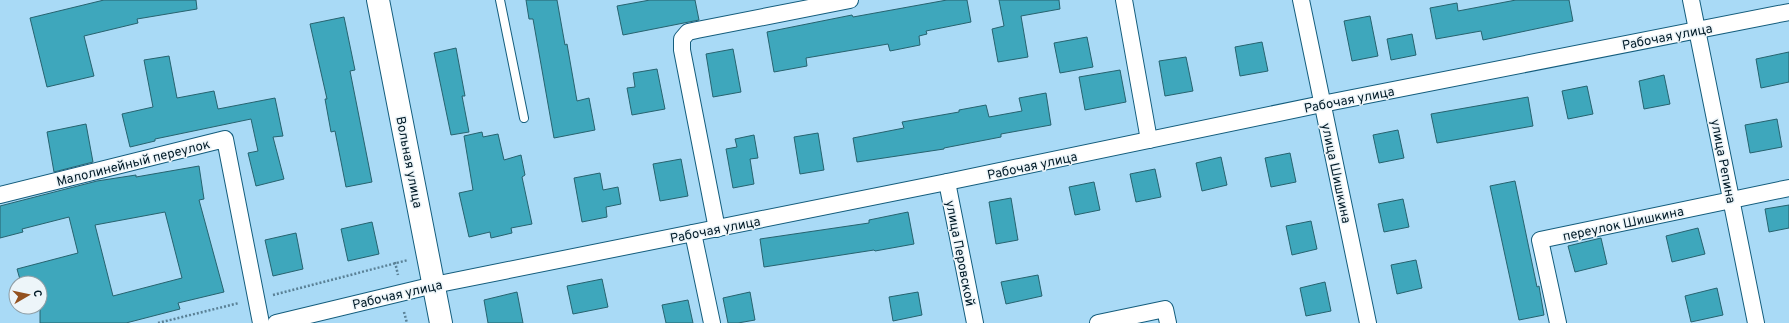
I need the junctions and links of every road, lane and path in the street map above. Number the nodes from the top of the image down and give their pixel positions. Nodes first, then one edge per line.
1 (378, 0) edge
2 (500, 0) edge
3 (850, 0) edge
4 (1124, 0) edge
5 (1301, 0) edge
6 (1691, 0) edge
7 (1789, 12) edge
8 (1697, 30) junction
9 (1322, 104) junction
10 (524, 118) dead end
11 (1149, 140) junction
12 (947, 182) junction
13 (1789, 188) edge
14 (0, 195) edge
15 (1732, 200) junction
16 (717, 228) junction
17 (693, 233) junction
18 (428, 255) junction
19 (434, 285) junction
20 (256, 299) junction
21 (158, 323) edge
22 (261, 323) edge
23 (276, 323) edge
24 (441, 323) edge
25 (712, 323) edge
26 (975, 323) edge
27 (1098, 323) edge
28 (1168, 323) edge
29 (1368, 323) edge
30 (1558, 323) edge
31 (1756, 323) edge

1 - 18 street, Вольная улица
2 - 10 lane
3 - 16 street
4 - 11 street
5 - 9 street, улица Шишкина
6 - 8 street, улица Репина
7 - 8 street, Рабочая улица
8 - 9 street, Рабочая улица
8 - 15 street, улица Репина
9 - 11 street, Рабочая улица
9 - 29 street, улица Шишкина
11 - 12 street, Рабочая улица
12 - 16 street, Рабочая улица
12 - 26 street, улица Перовской
13 - 15 street, переулок Шишкина
14 - 20 street, Малолинейный переулок
15 - 30 street, переулок Шишкина
15 - 31 street, улица Репина
16 - 17 street, Рабочая улица
17 - 19 street, Рабочая улица
17 - 25 street
18 - 19 street, Вольная улица
18 - 20 path
19 - 23 street, Рабочая улица
19 - 24 street, Вольная улица
20 - 21 path
20 - 22 street, Малолинейный переулок
27 - 28 street

